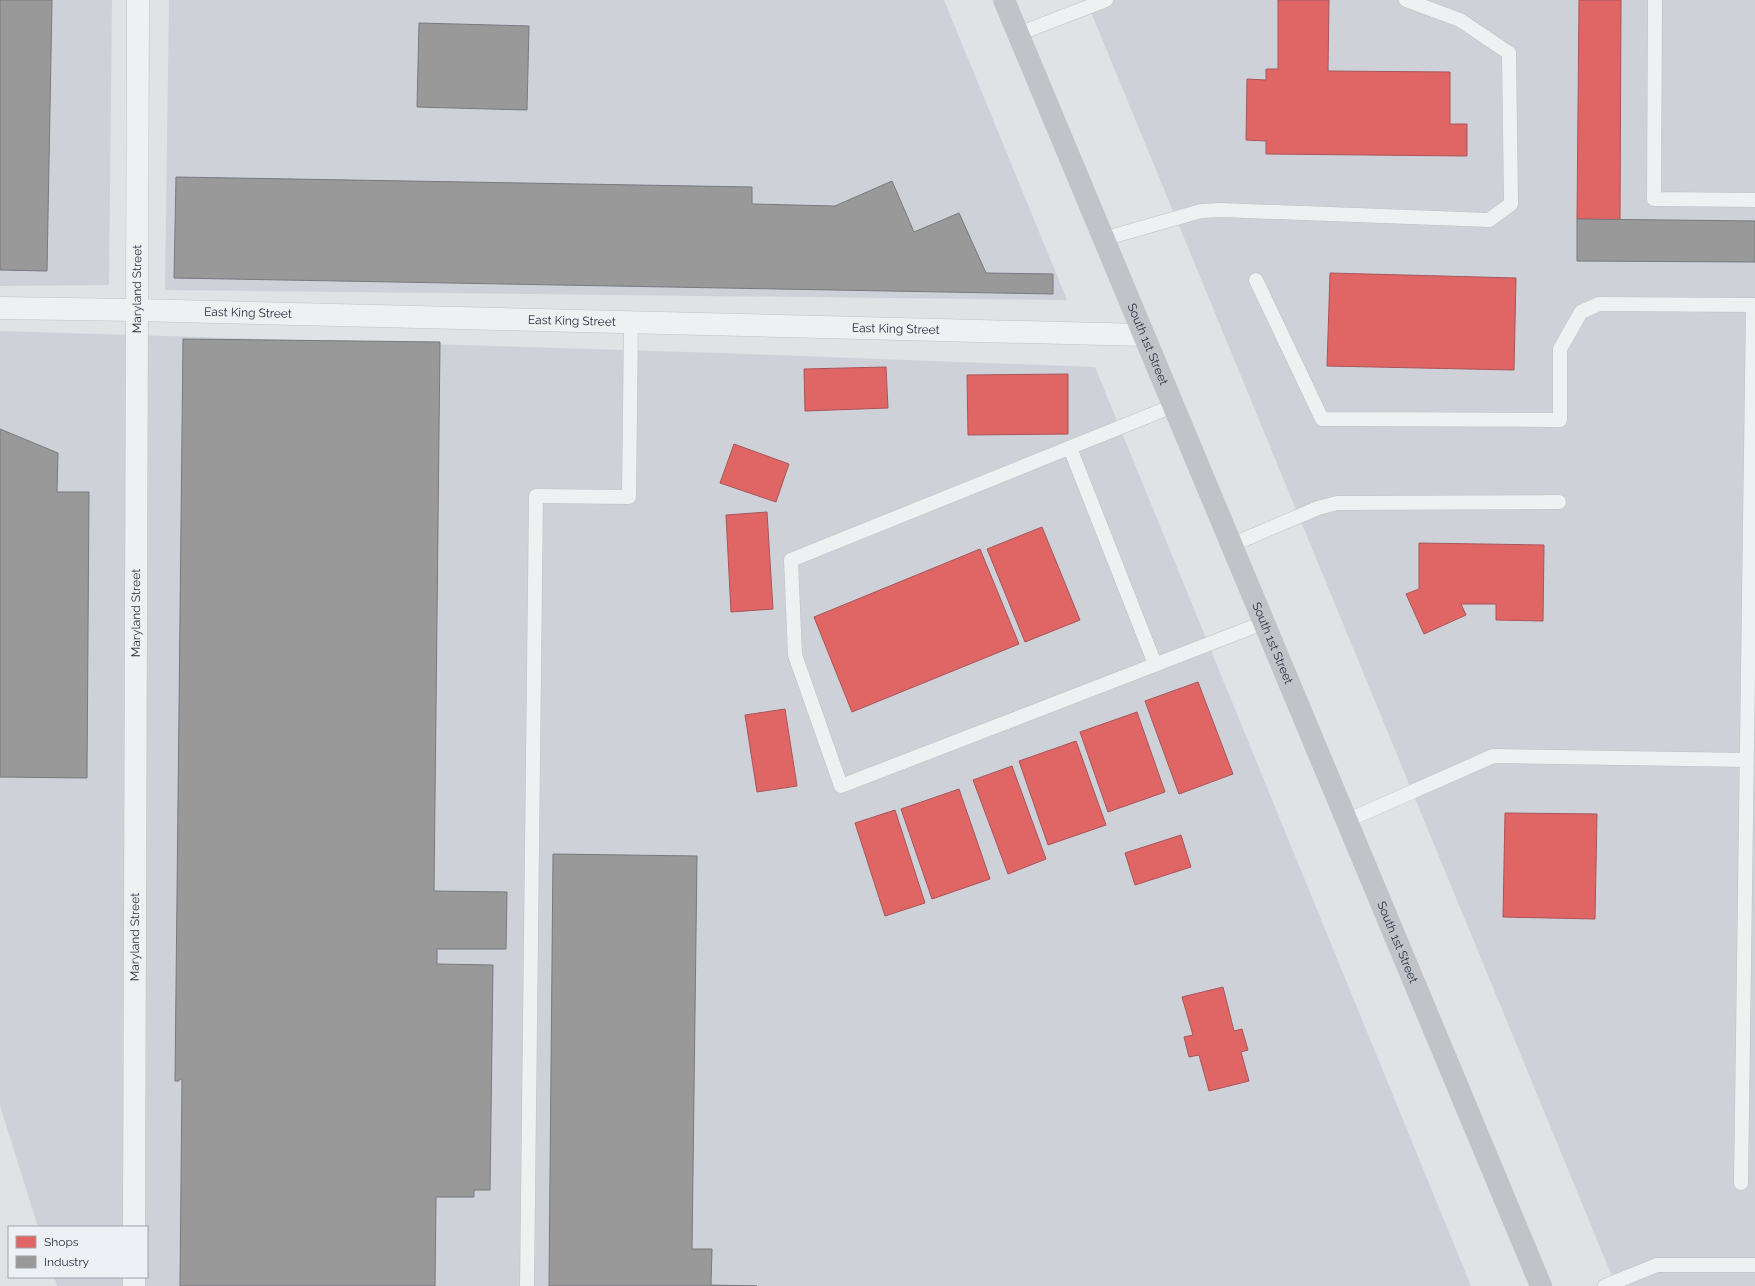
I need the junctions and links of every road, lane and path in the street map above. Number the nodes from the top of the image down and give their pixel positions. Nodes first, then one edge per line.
1 (138, 0) edge
2 (1004, 0) edge
3 (1106, 0) edge
4 (1406, 0) edge
5 (1655, 0) edge
6 (1018, 34) junction
7 (1755, 200) edge
8 (1103, 240) junction
9 (1256, 280) dead end
10 (1754, 305) edge
11 (0, 308) edge
12 (136, 310) junction
13 (631, 322) junction
14 (1143, 335) junction
15 (1173, 406) junction
16 (1070, 448) junction
17 (1559, 502) dead end
18 (1231, 545) junction
19 (1264, 622) junction
20 (1155, 664) junction
21 (1747, 760) junction
22 (1346, 821) junction
23 (1741, 1182) dead end
24 (134, 1226) edge
25 (1755, 1265) edge
26 (528, 1286) edge
27 (1541, 1286) edge
28 (1605, 1286) edge

1 - 12 street, Maryland Street
2 - 6 main road, South 1st Street
3 - 6 lane
4 - 8 lane
5 - 7 lane
6 - 8 main road, South 1st Street
8 - 14 main road, South 1st Street
9 - 10 lane
10 - 21 lane
11 - 12 street, East King Street
12 - 13 street, East King Street
12 - 24 street, Maryland Street
13 - 14 street, East King Street
13 - 26 lane
14 - 15 main road, South 1st Street
15 - 16 lane
15 - 18 main road, South 1st Street
16 - 20 lane
16 - 20 lane
17 - 18 lane
18 - 19 main road, South 1st Street
19 - 20 lane
19 - 22 main road, South 1st Street
21 - 22 lane
21 - 23 lane
22 - 27 main road, South 1st Street
25 - 28 lane

